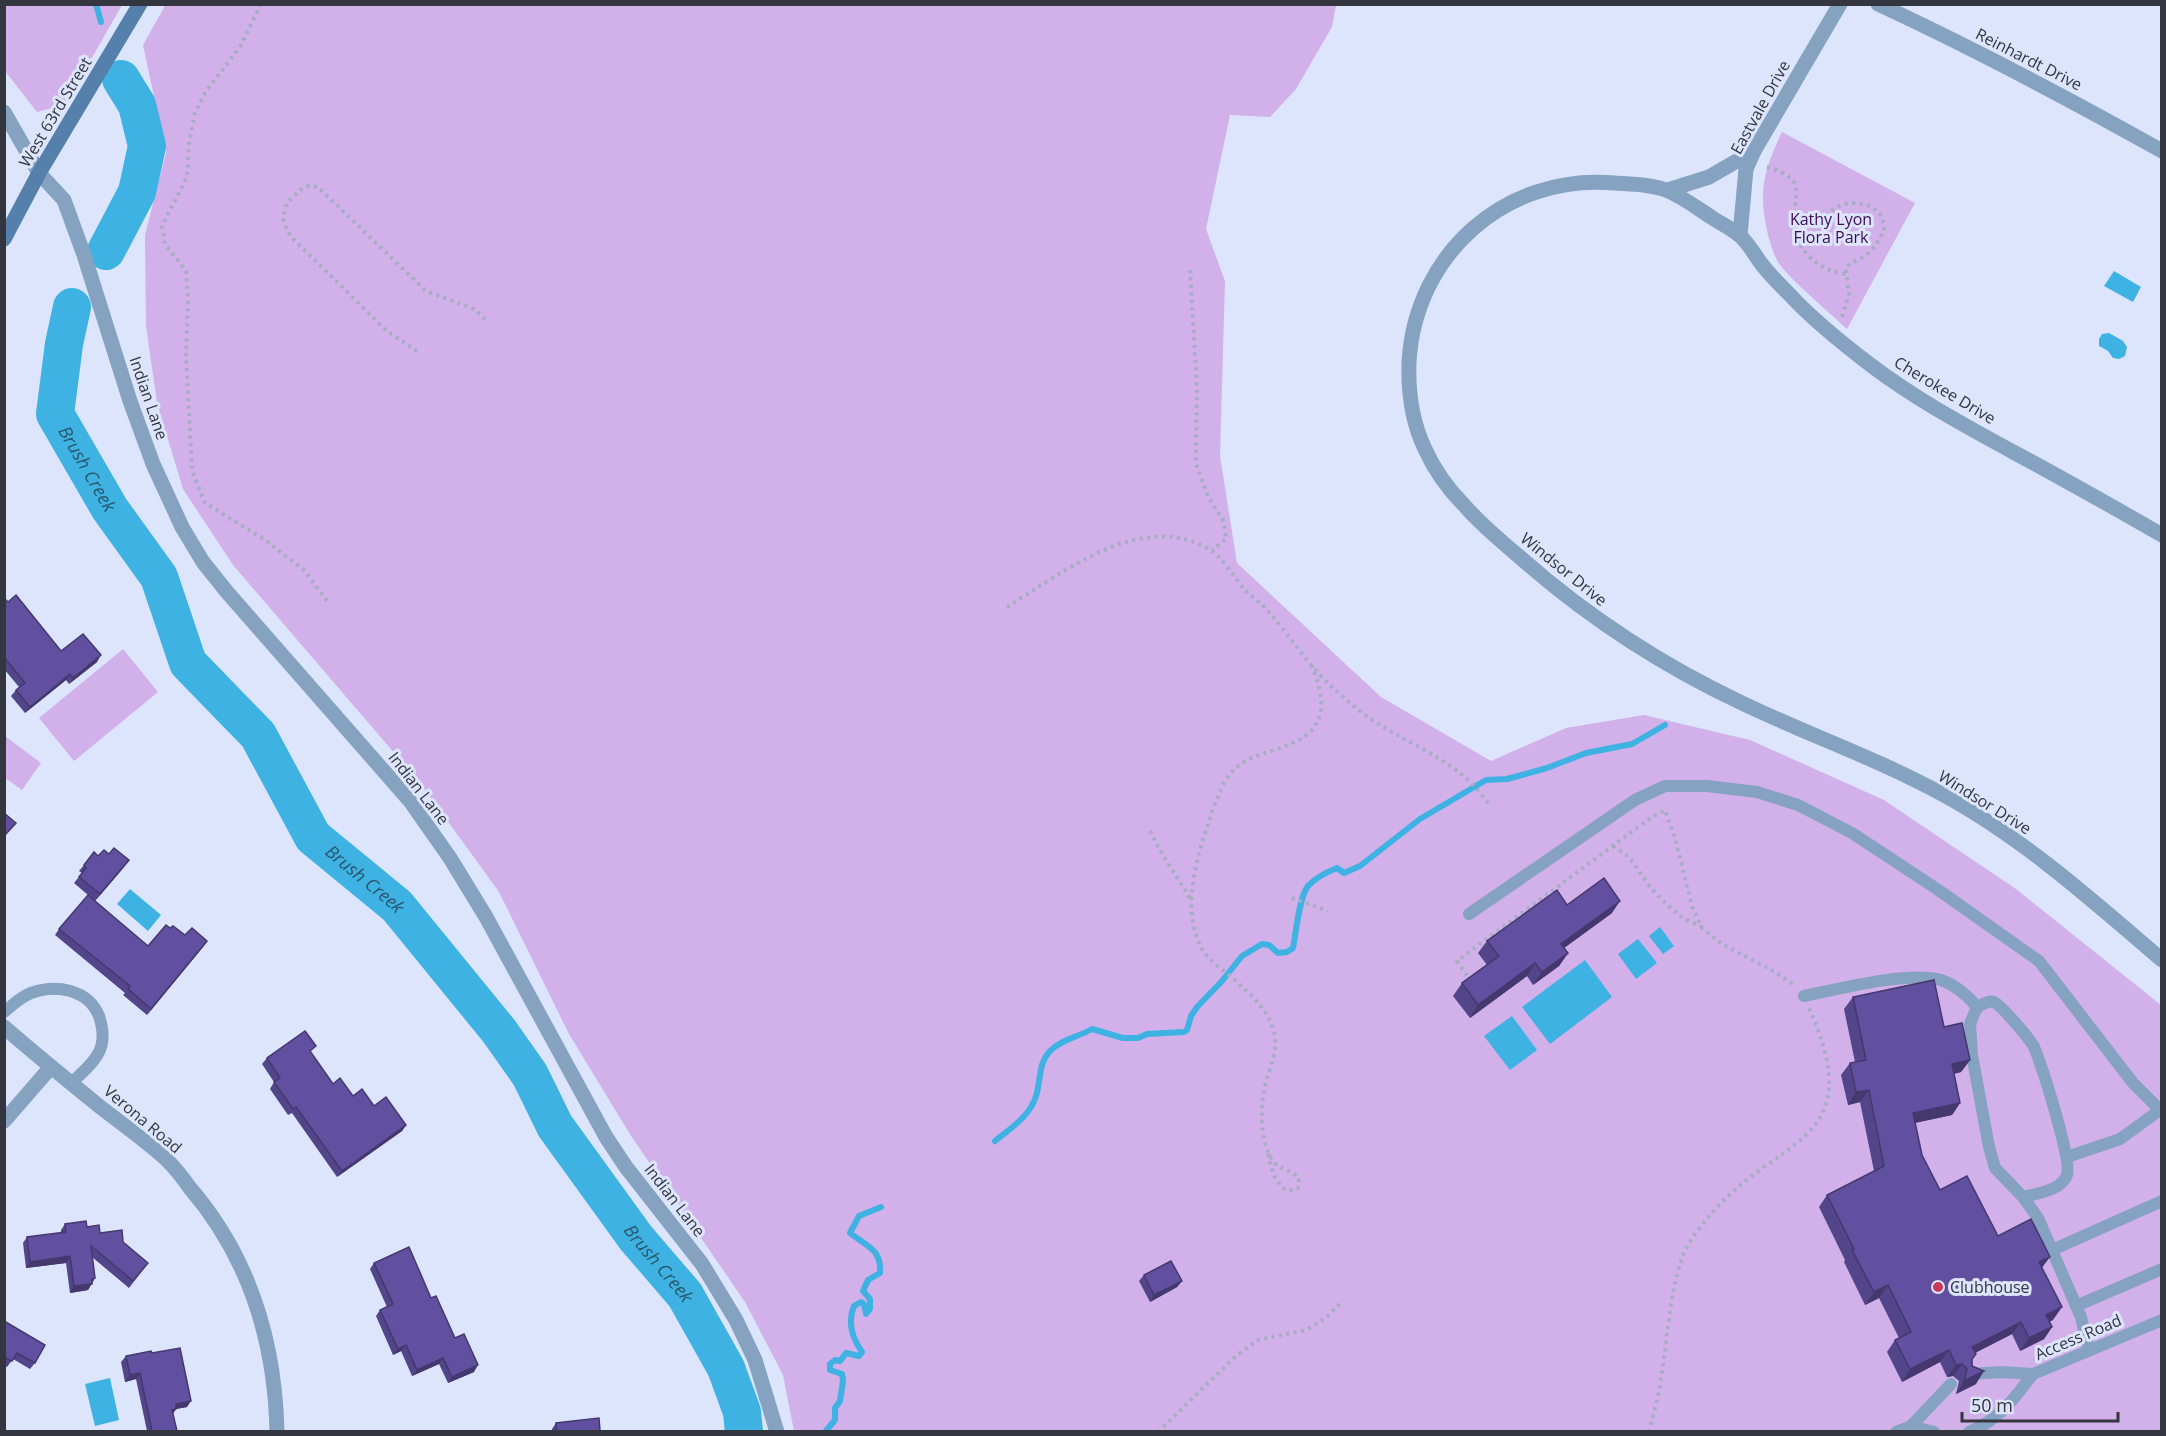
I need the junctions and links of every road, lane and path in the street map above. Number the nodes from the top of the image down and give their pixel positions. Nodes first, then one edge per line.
1 (140, 4) edge
2 (261, 4) edge
3 (1840, 4) edge
4 (1878, 4) edge
5 (4, 111) edge
6 (1754, 151) junction
7 (2162, 151) edge
8 (1767, 167) dead end
9 (39, 173) junction
10 (1668, 190) junction
11 (1802, 218) junction
12 (1740, 235) junction
13 (4, 239) edge
14 (1190, 270) dead end
15 (1845, 274) junction
16 (488, 322) dead end
17 (1840, 323) dead end
18 (417, 351) dead end
19 (2162, 535) edge
20 (1212, 550) junction
21 (327, 601) dead end
22 (1007, 607) dead end
23 (1312, 666) junction
24 (1491, 806) dead end
25 (1150, 831) dead end
26 (1612, 846) junction
27 (1292, 898) dead end
28 (1192, 903) junction
29 (1328, 911) dead end
30 (1469, 914) dead end
31 (1702, 928) junction
32 (2162, 960) edge
33 (1472, 982) edge
34 (1804, 996) junction
35 (1977, 1007) junction
36 (4, 1012) edge
37 (4, 1027) edge
38 (51, 1067) junction
39 (71, 1083) junction
40 (2161, 1111) edge
41 (4, 1121) edge
42 (1268, 1154) junction
43 (2067, 1156) junction
44 (2023, 1197) junction
45 (2162, 1201) edge
46 (2052, 1250) junction
47 (2162, 1269) edge
48 (1342, 1301) dead end
49 (2076, 1306) junction
50 (2162, 1320) edge
51 (2090, 1350) junction
52 (1971, 1374) edge
53 (2033, 1374) junction
54 (1951, 1384) dead end
55 (1911, 1426) junction
56 (776, 1428) edge
57 (278, 1431) edge
58 (1158, 1431) edge
59 (1648, 1431) edge
60 (1896, 1431) edge
61 (1934, 1431) edge
62 (1969, 1431) edge

1 - 9 main road, West 63rd Street
2 - 21 path
3 - 6 street, Eastvale Drive
4 - 7 street, Reinhardt Drive
5 - 9 street, Indian Lane
6 - 10 street
6 - 12 street, Eastvale Drive
8 - 11 path
9 - 13 main road, West 63rd Street
9 - 56 street, Indian Lane
10 - 12 street, Windsor Drive
10 - 32 street, Windsor Drive
11 - 15 path
11 - 15 path
12 - 19 street, Cherokee Drive
14 - 20 path
15 - 17 path
16 - 18 path
20 - 22 path
20 - 23 path
23 - 24 path
23 - 28 path
25 - 28 path
26 - 31 path
26 - 31 path
26 - 33 path
27 - 29 path
28 - 42 path
30 - 40 lane
31 - 34 path
34 - 35 lane
34 - 59 path
35 - 43 lane
35 - 44 lane
36 - 39 lane
37 - 38 street, Verona Road
38 - 39 street, Verona Road
38 - 41 street
39 - 57 street, Verona Road
40 - 43 lane
42 - 42 path
43 - 44 lane
44 - 46 lane
45 - 46 lane
46 - 49 lane
47 - 49 lane
48 - 58 path
49 - 51 lane
50 - 51 lane, Access Road
51 - 53 lane, Access Road
52 - 53 lane, Access Road
53 - 62 lane
54 - 55 lane
55 - 60 lane
55 - 61 lane

